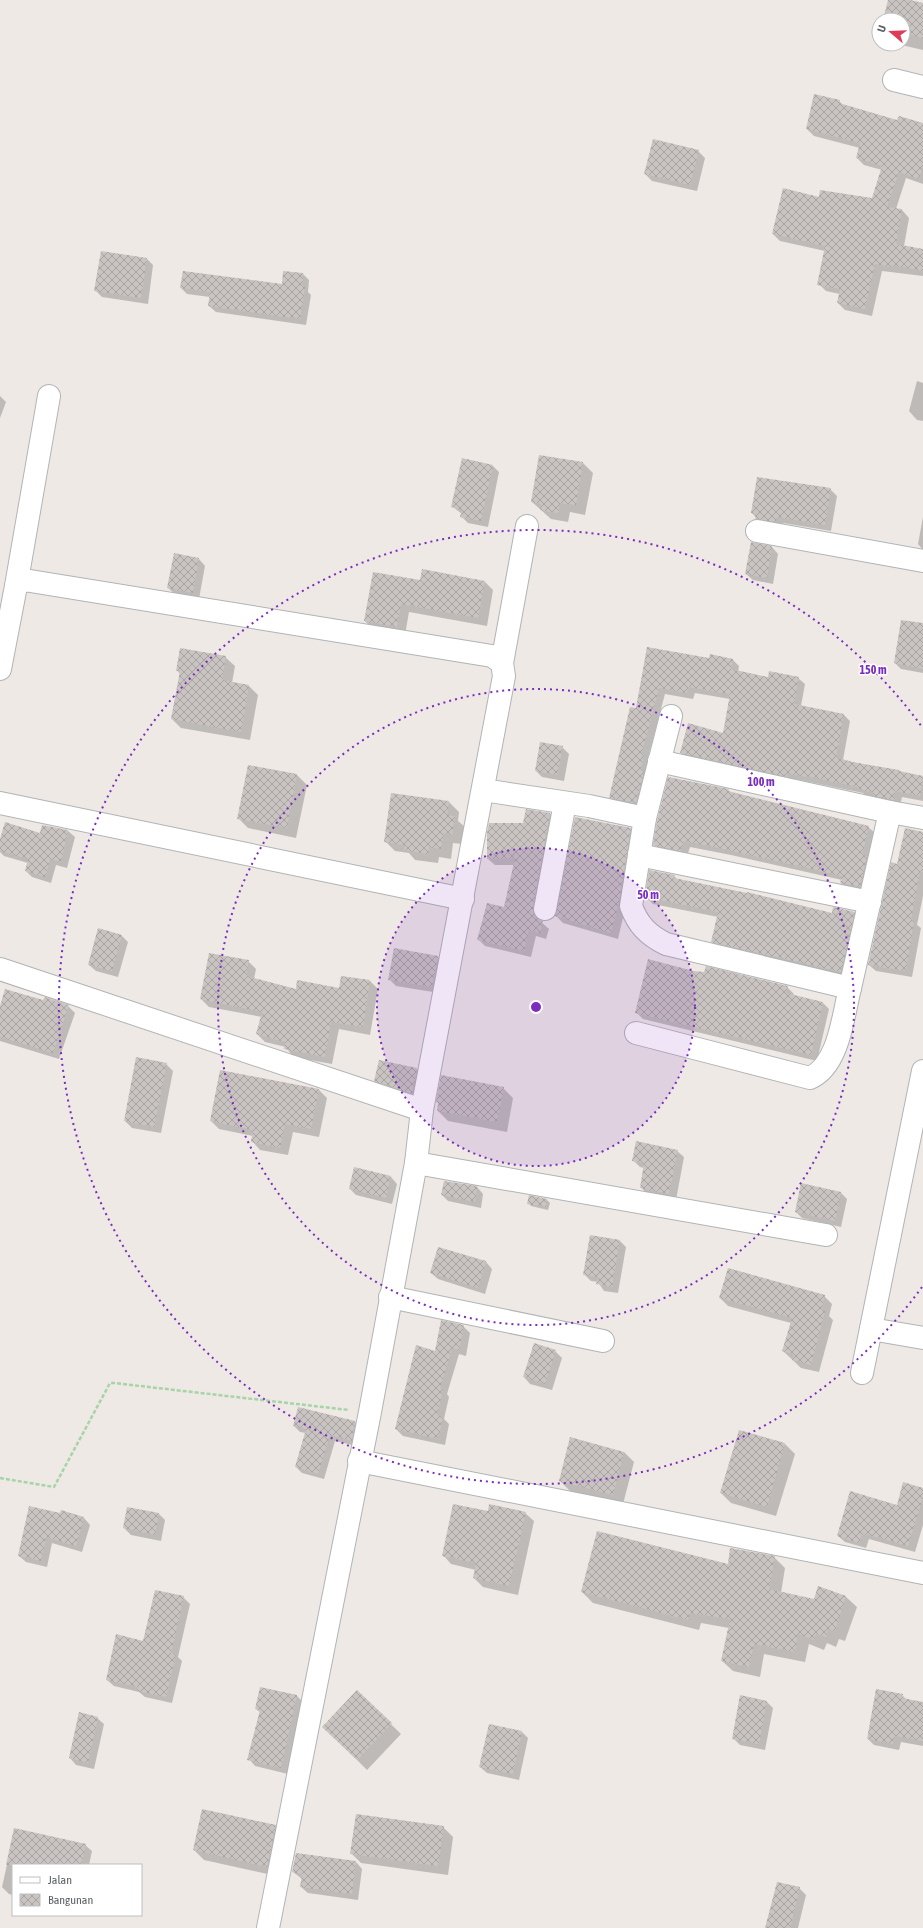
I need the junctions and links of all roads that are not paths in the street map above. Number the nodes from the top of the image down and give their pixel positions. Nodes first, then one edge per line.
1 (894, 80) dead end
2 (923, 86) edge
3 (49, 396) dead end
4 (527, 526) dead end
5 (757, 531) dead end
6 (923, 560) edge
7 (16, 586) junction
8 (502, 663) junction
9 (0, 668) edge
10 (671, 716) dead end
11 (659, 761) junction
12 (483, 790) junction
13 (0, 803) edge
14 (565, 803) junction
15 (890, 812) junction
16 (645, 818) junction
17 (923, 818) edge
18 (639, 855) junction
19 (463, 899) junction
20 (870, 902) junction
21 (545, 909) dead end
22 (0, 969) edge
23 (850, 988) junction
24 (636, 1033) dead end
25 (923, 1071) edge
26 (422, 1110) junction
27 (416, 1163) junction
28 (826, 1235) dead end
29 (390, 1297) junction
30 (871, 1329) junction
31 (923, 1338) edge
32 (603, 1341) dead end
33 (862, 1372) dead end
34 (359, 1461) junction
35 (923, 1573) edge
36 (268, 1928) edge

1 - 2 street
3 - 7 street
4 - 8 street
5 - 6 street
7 - 8 street
7 - 9 street
8 - 12 street
10 - 11 street
11 - 15 street
11 - 16 street
12 - 14 street
12 - 19 street
13 - 19 street
14 - 16 street
14 - 21 street
15 - 17 street
15 - 20 street
16 - 18 street
18 - 20 street
18 - 23 street
19 - 26 street
20 - 23 street
22 - 26 street
23 - 24 street
25 - 30 street
26 - 27 street
27 - 28 street
27 - 29 street
29 - 32 street
29 - 34 street
30 - 31 street
30 - 33 street
34 - 35 street
34 - 36 street

